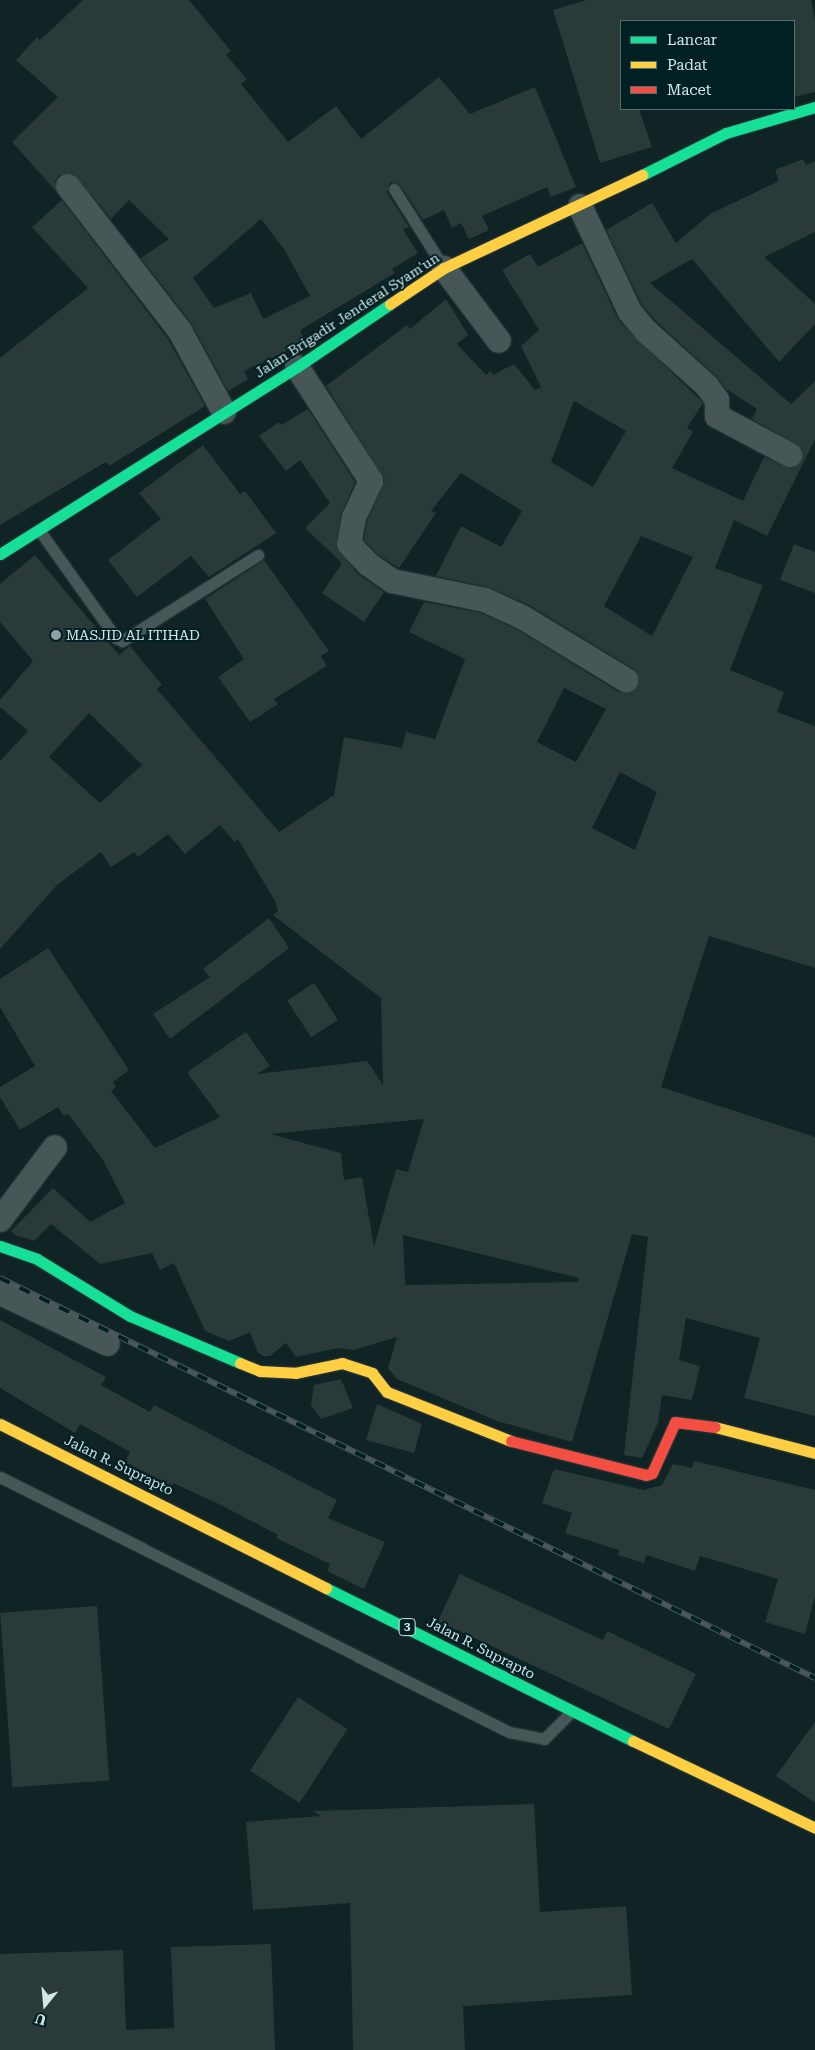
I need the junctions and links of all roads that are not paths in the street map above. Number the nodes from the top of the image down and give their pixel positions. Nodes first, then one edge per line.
1 (815, 107) edge
2 (68, 186) dead end
3 (394, 189) dead end
4 (580, 206) junction
5 (444, 268) junction
6 (499, 341) dead end
7 (297, 367) junction
8 (224, 412) junction
9 (790, 455) dead end
10 (38, 529) junction
11 (0, 554) edge
12 (258, 555) dead end
13 (626, 680) dead end
14 (55, 1147) dead end
15 (0, 1220) edge
16 (0, 1246) edge
17 (0, 1293) edge
18 (108, 1344) dead end
19 (0, 1424) edge
20 (815, 1453) edge
21 (0, 1477) edge
22 (572, 1711) junction
23 (815, 1828) edge

1 - 4 main road, Jalan Brigadir Jenderal Syam'un
2 - 8 street
3 - 5 lane
4 - 5 main road, Jalan Brigadir Jenderal Syam'un
4 - 9 street
5 - 6 street
5 - 7 main road, Jalan Brigadir Jenderal Syam'un
7 - 8 main road, Jalan Brigadir Jenderal Syam'un
7 - 13 street
8 - 10 main road, Jalan Brigadir Jenderal Syam'un
10 - 11 main road, Jalan Brigadir Jenderal Syam'un
10 - 12 lane
14 - 15 street
16 - 20 main road
17 - 18 street
19 - 22 main road, Jalan R. Suprapto / 3
21 - 22 lane
22 - 23 main road, Jalan R. Suprapto / 3

